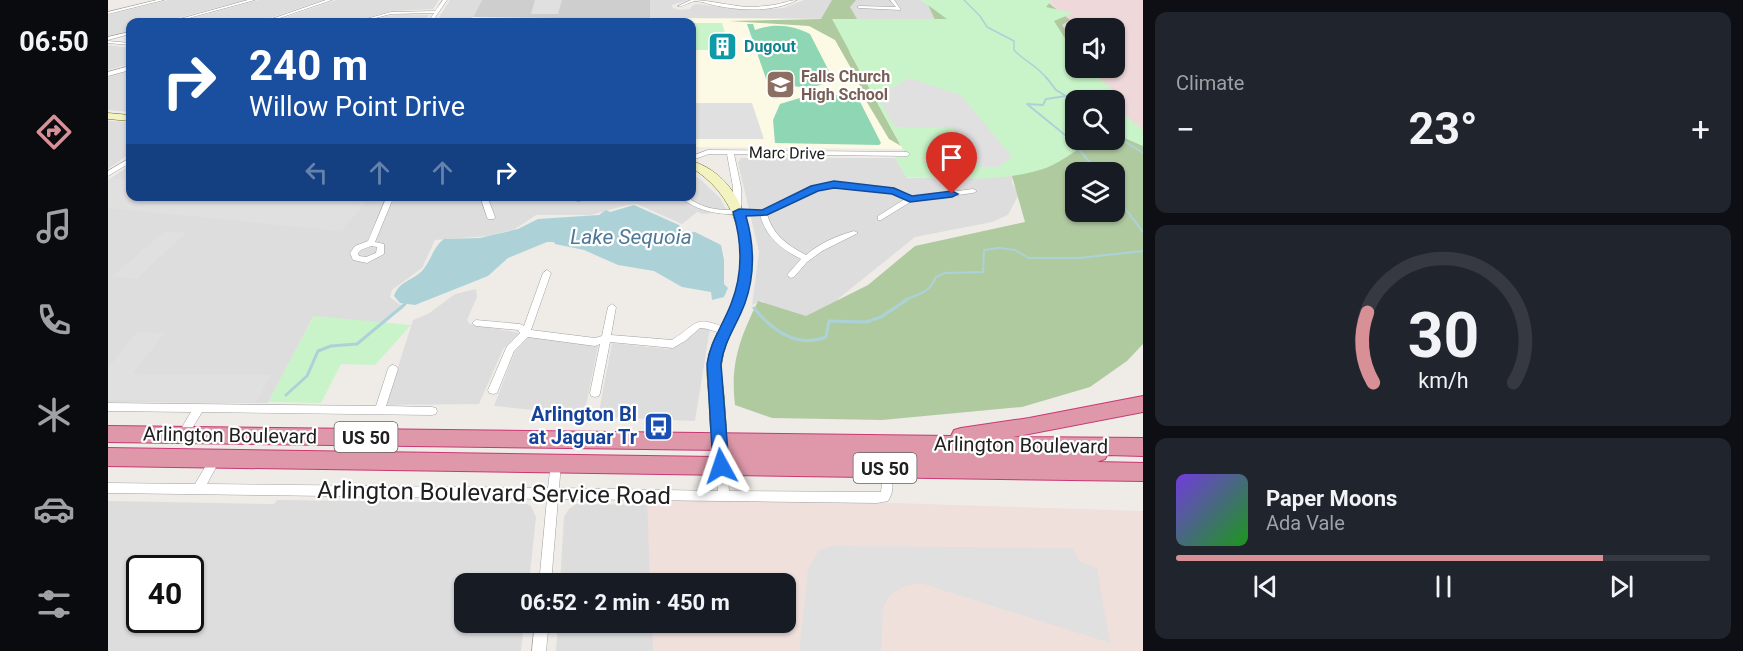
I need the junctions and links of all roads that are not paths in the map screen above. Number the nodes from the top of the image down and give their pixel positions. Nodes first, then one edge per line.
1 (162, 0) edge
2 (252, 0) edge
3 (330, 0) edge
4 (445, 0) edge
5 (696, 0) edge
6 (795, 0) edge
7 (892, 0) edge
8 (680, 6) dead end
9 (859, 8) dead end
10 (437, 12) junction
11 (108, 13) edge
12 (186, 18) edge
13 (277, 18) edge
14 (372, 18) edge
15 (433, 18) edge
16 (126, 34) edge
17 (108, 40) edge
18 (126, 43) edge
19 (126, 69) edge
20 (108, 74) edge
21 (108, 116) edge
22 (126, 118) edge
23 (730, 152) junction
24 (907, 154) dead end
25 (696, 156) edge
26 (126, 163) edge
27 (696, 167) edge
28 (108, 174) edge
29 (974, 191) dead end
30 (910, 199) junction
31 (388, 201) edge
32 (485, 201) edge
33 (690, 201) edge
34 (738, 210) junction
35 (763, 213) junction
36 (491, 217) dead end
37 (881, 218) dead end
38 (854, 233) dead end
39 (371, 243) dead end
40 (805, 258) junction
41 (547, 273) dead end
42 (791, 275) dead end
43 (612, 307) dead end
44 (476, 323) dead end
45 (726, 331) junction
46 (526, 333) junction
47 (607, 338) junction
48 (393, 369) dead end
49 (493, 390) dead end
50 (595, 393) dead end
51 (1143, 404) edge
52 (108, 407) edge
53 (199, 408) junction
54 (380, 410) junction
55 (432, 411) dead end
56 (108, 434) edge
57 (183, 434) junction
58 (719, 441) junction
59 (872, 443) junction
60 (1136, 446) edge
61 (108, 457) edge
62 (216, 458) junction
63 (556, 463) junction
64 (721, 466) junction
65 (883, 468) junction
66 (1049, 470) junction
67 (1143, 472) edge
68 (1143, 481) edge
69 (108, 488) edge
70 (198, 489) junction
71 (553, 494) junction
72 (724, 496) junction
73 (546, 573) edge
74 (541, 633) edge
75 (539, 651) edge

1 - 11 street
2 - 12 street
3 - 13 street
4 - 10 street
5 - 6 street
5 - 8 street
7 - 9 street
10 - 14 street
10 - 15 street
16 - 17 street
17 - 18 street
19 - 20 street
21 - 22 street
23 - 24 street, Marc Drive
23 - 25 street, Marc Drive
23 - 34 street
26 - 28 street
27 - 34 street
29 - 30 street
30 - 35 street
30 - 37 street
31 - 39 street
32 - 36 street
33 - 34 street
34 - 35 street
34 - 45 street
35 - 40 street
38 - 40 street
40 - 42 street
41 - 46 street
43 - 47 street
44 - 46 street
45 - 47 street
45 - 58 street
46 - 47 street
46 - 49 street
47 - 50 street
48 - 54 street
51 - 59 highway
52 - 53 street
53 - 54 street
53 - 57 street
54 - 55 street
56 - 57 highway, Arlington Boulevard / US 50
57 - 58 highway, Arlington Boulevard / US 50
58 - 59 highway, Arlington Boulevard / US 50
58 - 64 street
59 - 60 highway, Arlington Boulevard / US 50
60 - 64 highway
61 - 62 highway, Arlington Boulevard / US 50
62 - 63 highway, Arlington Boulevard / US 50
62 - 70 street
63 - 64 highway, Arlington Boulevard / US 50
63 - 71 street
64 - 65 highway, Arlington Boulevard / US 50
64 - 72 street
65 - 66 highway, Arlington Boulevard / US 50
65 - 72 street, Arlington Boulevard Service Road
66 - 67 highway, Arlington Boulevard / US 50
66 - 68 highway
69 - 70 street, Arlington Boulevard Service Road
70 - 71 street, Arlington Boulevard Service Road
71 - 72 street, Arlington Boulevard Service Road
71 - 73 street
74 - 75 street

